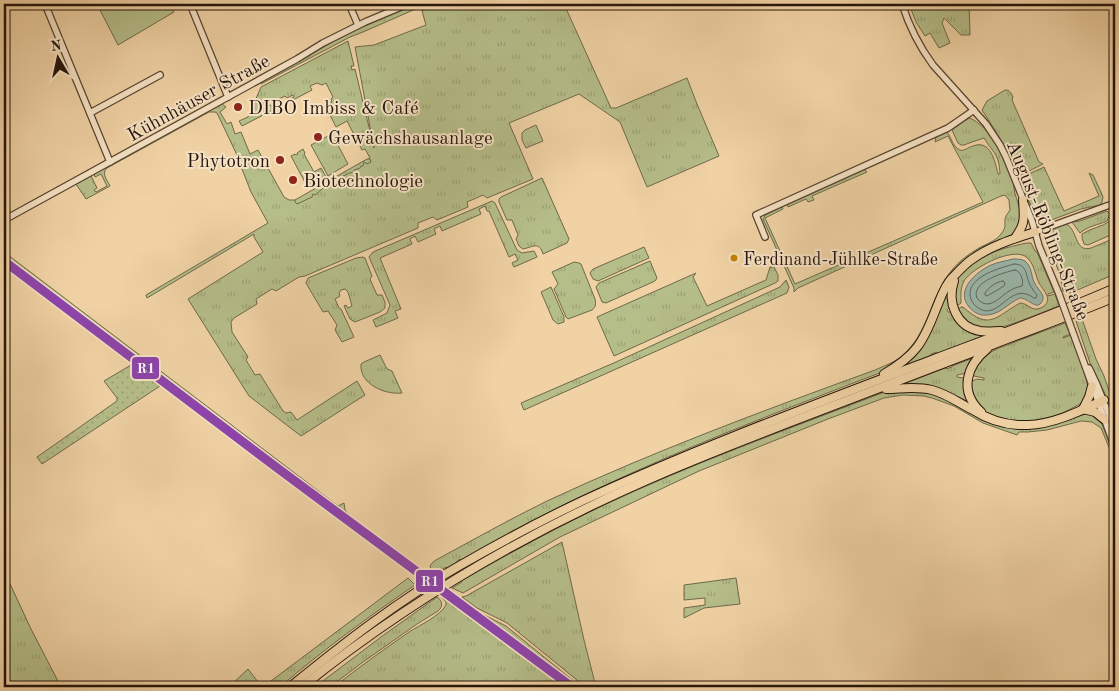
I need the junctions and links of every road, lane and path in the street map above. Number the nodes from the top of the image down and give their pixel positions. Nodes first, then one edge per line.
1 (45, 4) edge
2 (190, 4) edge
3 (349, 4) edge
4 (408, 4) edge
5 (902, 4) edge
6 (358, 25) junction
7 (160, 75) dead end
8 (228, 97) junction
9 (974, 110) junction
10 (90, 113) junction
11 (110, 162) junction
12 (1023, 200) junction
13 (1115, 203) edge
14 (4, 220) edge
15 (1035, 232) junction
16 (765, 237) dead end
17 (1015, 238) junction
18 (956, 276) junction
19 (1115, 288) edge
20 (1115, 297) edge
21 (1008, 331) junction
22 (993, 345) junction
23 (1079, 348) junction
24 (876, 385) junction
25 (1092, 386) junction
26 (1101, 401) junction
27 (1082, 409) junction
28 (989, 418) junction
29 (1105, 420) junction
30 (1115, 430) edge
31 (1115, 448) edge
32 (290, 687) edge
33 (302, 687) edge

1 - 10 street
2 - 8 street
3 - 6 street
4 - 6 street, Kühnhäuser Straße
5 - 9 street, August-Röbling-Straße
6 - 8 street, Kühnhäuser Straße
7 - 10 street
8 - 11 street, Kühnhäuser Straße
9 - 12 street, August-Röbling-Straße
9 - 16 street
10 - 11 street
11 - 14 street, Kühnhäuser Straße
12 - 15 street, August-Röbling-Straße
12 - 17 highway
13 - 15 street
15 - 17 highway
15 - 23 street, August-Röbling-Straße, bridge
17 - 18 highway
18 - 21 highway
18 - 24 highway
19 - 21 highway
20 - 22 highway
21 - 24 highway
22 - 24 highway
22 - 28 highway
23 - 25 street, August-Röbling-Straße
23 - 26 street, August-Röbling-Straße
24 - 28 highway
24 - 32 highway
24 - 33 highway
25 - 26 street, August-Röbling-Straße
25 - 27 highway
26 - 27 highway
26 - 29 street, August-Röbling-Straße
26 - 30 street, August-Röbling-Straße
27 - 28 highway
27 - 29 highway
29 - 31 street, August-Röbling-Straße

